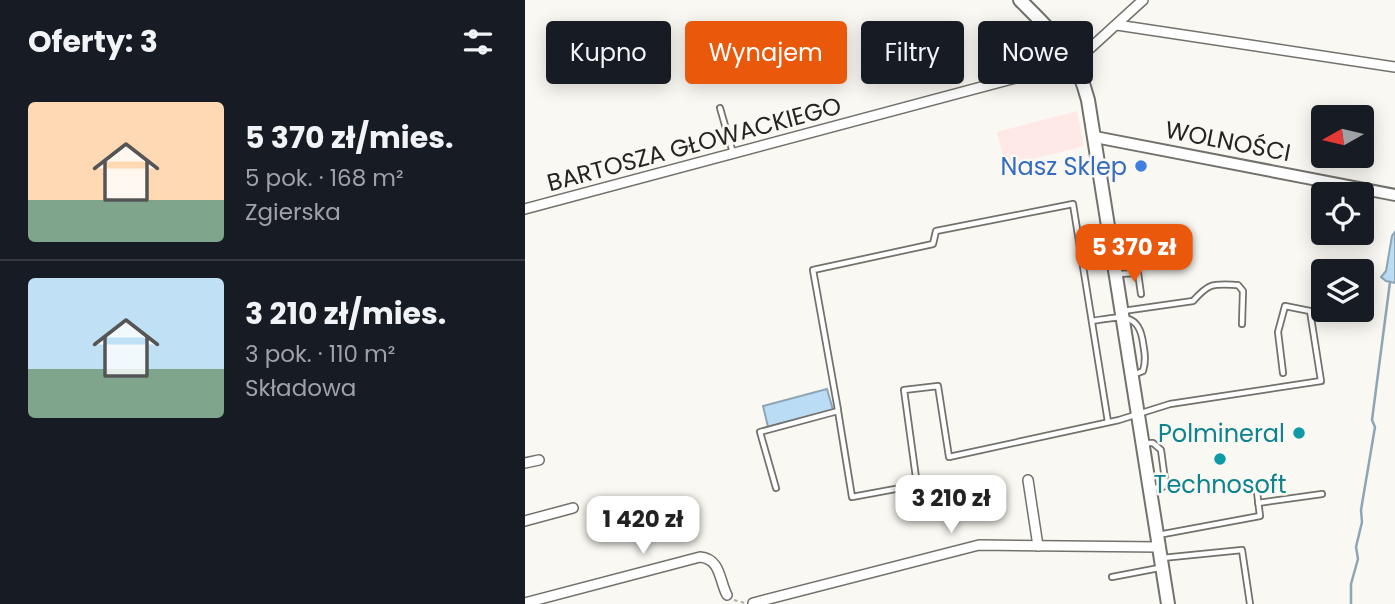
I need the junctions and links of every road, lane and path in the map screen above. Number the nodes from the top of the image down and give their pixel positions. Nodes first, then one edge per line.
1 (1020, 0) edge
2 (1143, 0) edge
3 (1040, 21) edge
4 (1117, 25) junction
5 (1093, 46) edge
6 (1395, 67) edge
7 (993, 84) edge
8 (1083, 84) edge
9 (720, 108) dead end
10 (1095, 137) junction
11 (733, 154) junction
12 (1395, 195) edge
13 (525, 209) edge
14 (1116, 274) junction
15 (1141, 294) dead end
16 (1122, 314) junction
17 (1092, 321) junction
18 (1242, 324) dead end
19 (1283, 373) dead end
20 (838, 411) junction
21 (1138, 413) junction
22 (1108, 422) junction
23 (539, 460) dead end
24 (525, 463) edge
25 (1028, 480) dead end
26 (1256, 484) dead end
27 (776, 488) dead end
28 (1322, 494) dead end
29 (1258, 503) junction
30 (573, 508) dead end
31 (525, 522) edge
32 (1038, 546) junction
33 (1160, 552) junction
34 (1112, 577) dead end
35 (727, 595) joint
36 (525, 603) edge
37 (753, 603) edge
38 (1168, 604) edge
39 (1250, 604) edge

1 - 3 main road
2 - 4 street
4 - 5 street
4 - 6 street
7 - 11 street, BARTOSZA GŁOWACKIEGO
8 - 10 main road
9 - 11 lane
10 - 12 street, WOLNOŚCI
10 - 14 main road
11 - 13 street, BARTOSZA GŁOWACKIEGO
14 - 15 lane
14 - 16 main road
16 - 17 lane
16 - 18 lane
16 - 21 main road
17 - 20 lane
17 - 22 lane
19 - 21 lane
20 - 22 lane
20 - 27 lane
21 - 22 lane
21 - 33 main road
23 - 24 street
25 - 32 street
26 - 29 lane
28 - 29 lane
29 - 33 lane
30 - 31 street
32 - 33 street
32 - 37 street
33 - 34 lane
33 - 38 main road
33 - 39 lane
35 - 36 street
35 - 37 path

